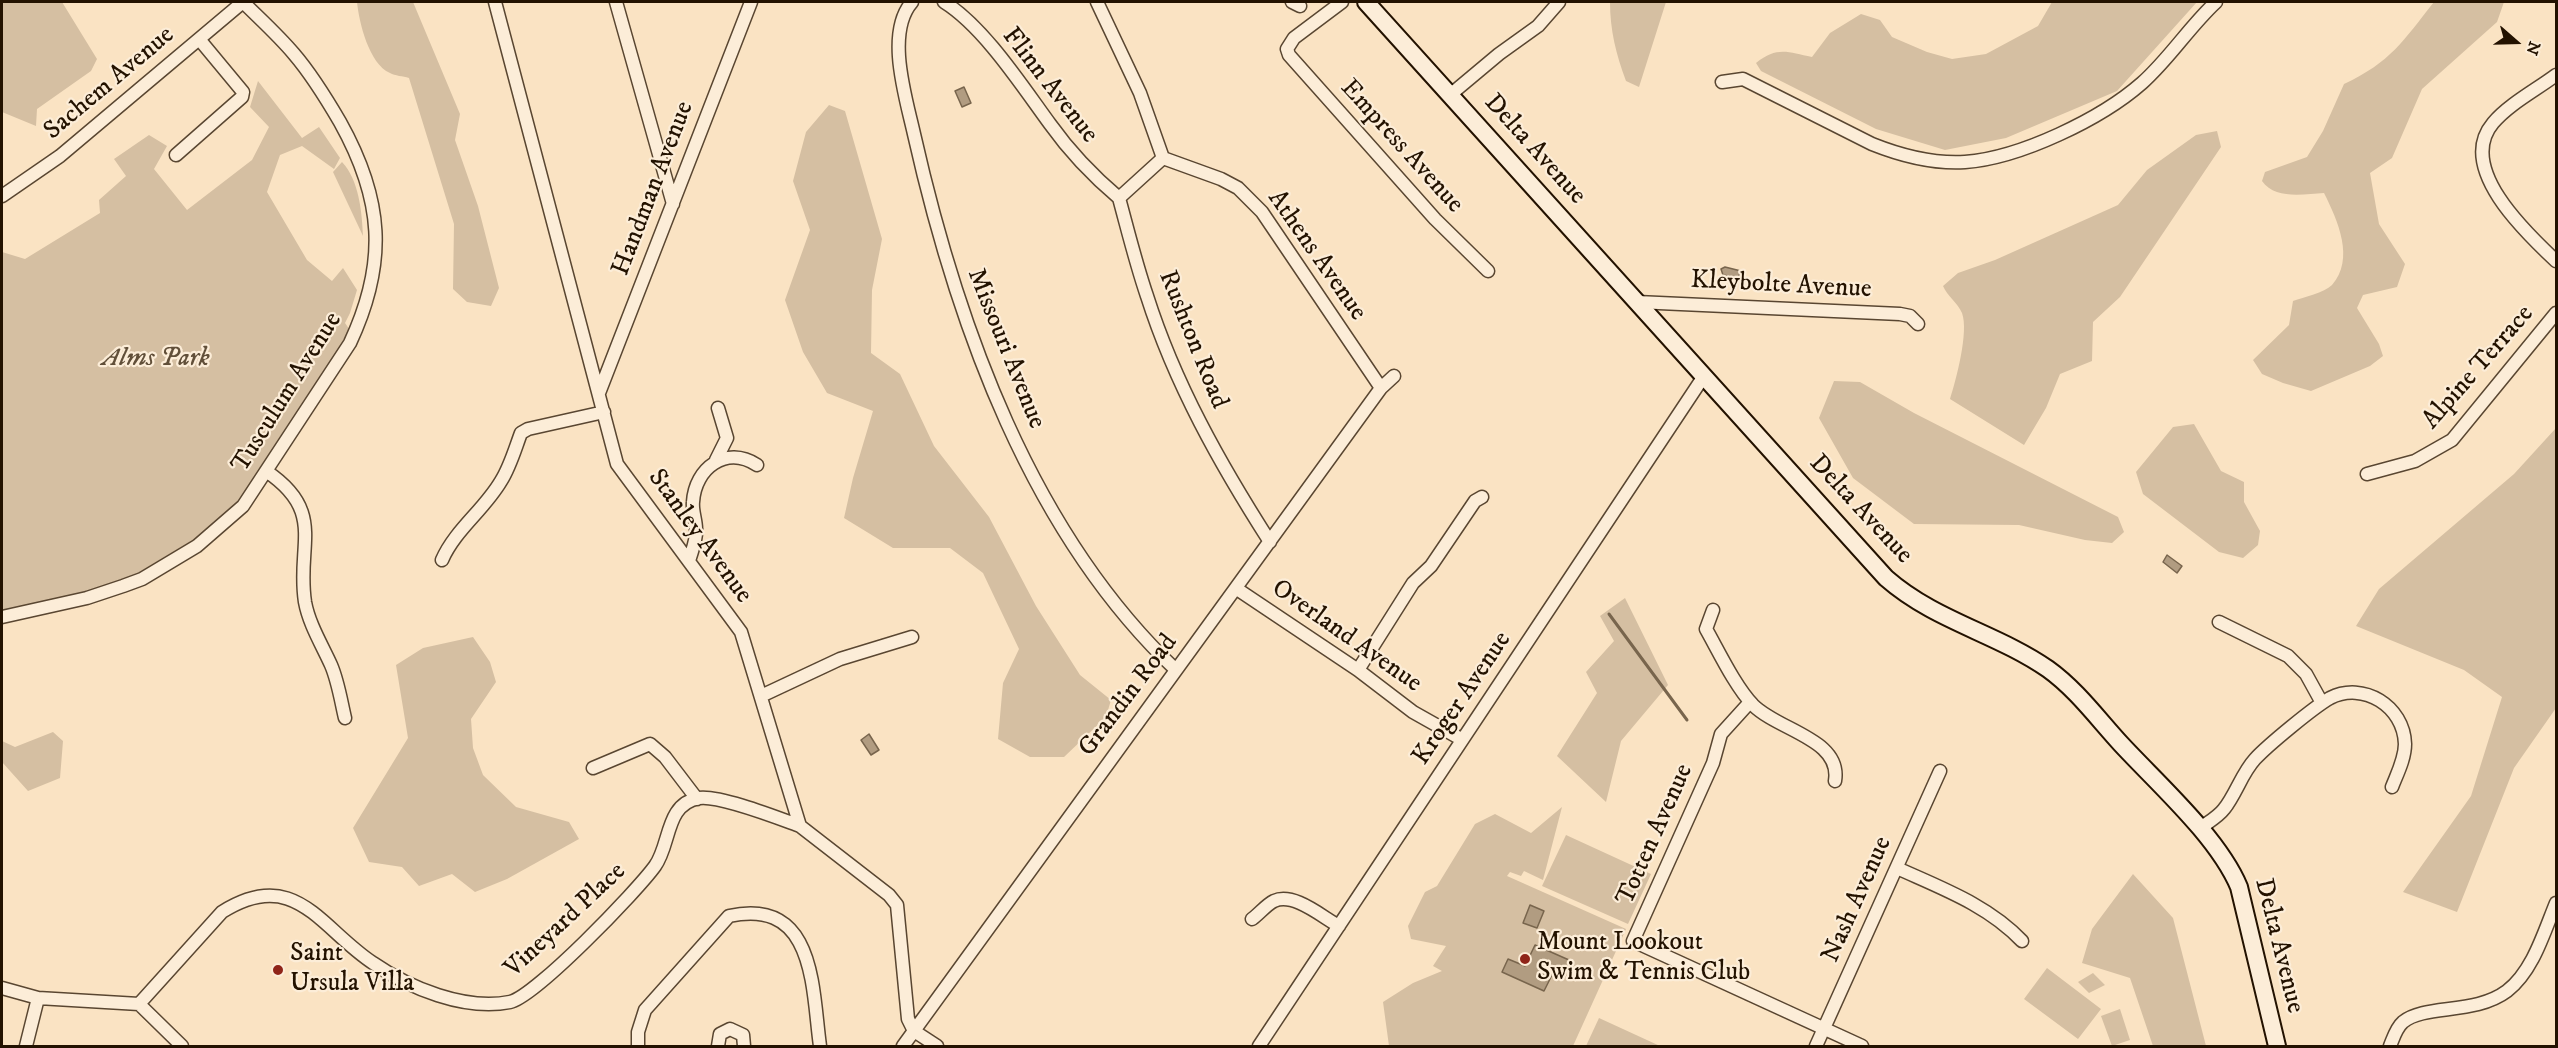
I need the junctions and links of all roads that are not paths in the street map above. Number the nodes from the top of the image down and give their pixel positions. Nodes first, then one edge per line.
1 (243, 2) edge
2 (495, 2) edge
3 (616, 2) edge
4 (750, 2) edge
5 (912, 2) edge
6 (944, 2) edge
7 (1097, 2) edge
8 (1342, 2) edge
9 (1366, 2) edge
10 (1559, 2) edge
11 (2216, 2) edge
12 (199, 39) junction
13 (2556, 75) edge
14 (1722, 82) dead end
15 (1450, 95) junction
16 (176, 155) dead end
17 (1163, 158) junction
18 (2, 196) edge
19 (1119, 198) junction
20 (673, 204) junction
21 (2556, 261) edge
22 (1488, 271) dead end
23 (1637, 302) junction
24 (2556, 313) edge
25 (1918, 324) dead end
26 (1394, 376) dead end
27 (1704, 376) junction
28 (1381, 388) junction
29 (599, 393) junction
30 (718, 408) dead end
31 (604, 412) junction
32 (716, 460) junction
33 (757, 465) dead end
34 (266, 471) junction
35 (2367, 474) dead end
36 (1482, 497) dead end
37 (1270, 542) junction
38 (442, 560) dead end
39 (689, 561) junction
40 (1237, 589) junction
41 (1713, 610) dead end
42 (2, 617) edge
43 (2219, 622) dead end
44 (912, 637) dead end
45 (1176, 670) junction
46 (1358, 670) junction
47 (761, 696) junction
48 (1750, 702) junction
49 (2322, 703) junction
50 (345, 718) dead end
51 (1461, 739) junction
52 (593, 768) dead end
53 (1940, 771) dead end
54 (1835, 781) dead end
55 (2392, 787) dead end
56 (697, 799) junction
57 (800, 826) junction
58 (2199, 829) junction
59 (1897, 867) junction
60 (2556, 903) edge
61 (1252, 919) dead end
62 (1339, 926) junction
63 (2022, 940) dead end
64 (2, 988) edge
65 (38, 998) junction
66 (139, 1004) junction
67 (1824, 1029) junction
68 (915, 1031) junction
69 (26, 1047) edge
70 (182, 1047) edge
71 (638, 1047) edge
72 (717, 1047) edge
73 (744, 1047) edge
74 (820, 1047) edge
75 (903, 1047) edge
76 (937, 1047) edge
77 (1259, 1047) edge
78 (1816, 1047) edge
79 (1862, 1047) edge
80 (2277, 1047) edge
81 (2390, 1047) edge

1 - 12 street, Sachem Avenue
1 - 34 street, Tusculum Avenue
2 - 29 street, Stanley Avenue
3 - 20 street
4 - 20 street, Handman Avenue
5 - 45 street, Missouri Avenue
6 - 19 street, Flinn Avenue
7 - 17 street
8 - 22 street, Empress Avenue
9 - 15 main road, Delta Avenue
10 - 15 street
11 - 14 street
12 - 16 street
12 - 18 street, Sachem Avenue
13 - 21 street
15 - 23 main road, Delta Avenue
17 - 19 street
17 - 28 street, Athens Avenue
19 - 37 street, Rushton Road
20 - 29 street, Handman Avenue
23 - 25 street, Kleybolte Avenue
23 - 27 main road, Delta Avenue
24 - 35 street, Alpine Terrace
26 - 28 street, Grandin Road
27 - 51 street, Kroger Avenue
27 - 58 main road, Delta Avenue
28 - 37 street, Grandin Road
29 - 31 street, Stanley Avenue
30 - 32 street
31 - 38 street
31 - 39 street, Stanley Avenue
32 - 33 street
32 - 39 street
34 - 42 street, Tusculum Avenue
34 - 50 street
36 - 46 street
37 - 40 street, Grandin Road
39 - 47 street, Stanley Avenue
40 - 45 street, Grandin Road
40 - 46 street, Overland Avenue
41 - 48 street
43 - 49 street
44 - 47 street
45 - 68 street, Grandin Road
46 - 51 street, Overland Avenue
47 - 57 street, Stanley Avenue
48 - 54 street
48 - 67 street, Totten Avenue
49 - 55 street
49 - 58 street
51 - 62 street, Kroger Avenue
52 - 56 street
53 - 59 street, Nash Avenue
56 - 57 street
56 - 66 street, Vineyard Place
57 - 68 street
58 - 80 main road, Delta Avenue
59 - 63 street
59 - 67 street, Nash Avenue
60 - 81 street
61 - 62 street
62 - 77 street, Kroger Avenue
64 - 65 street
65 - 66 street
65 - 69 street
66 - 70 street
67 - 78 street, Nash Avenue
67 - 79 street
68 - 75 street, Grandin Road
68 - 76 street
71 - 74 street
72 - 73 street

